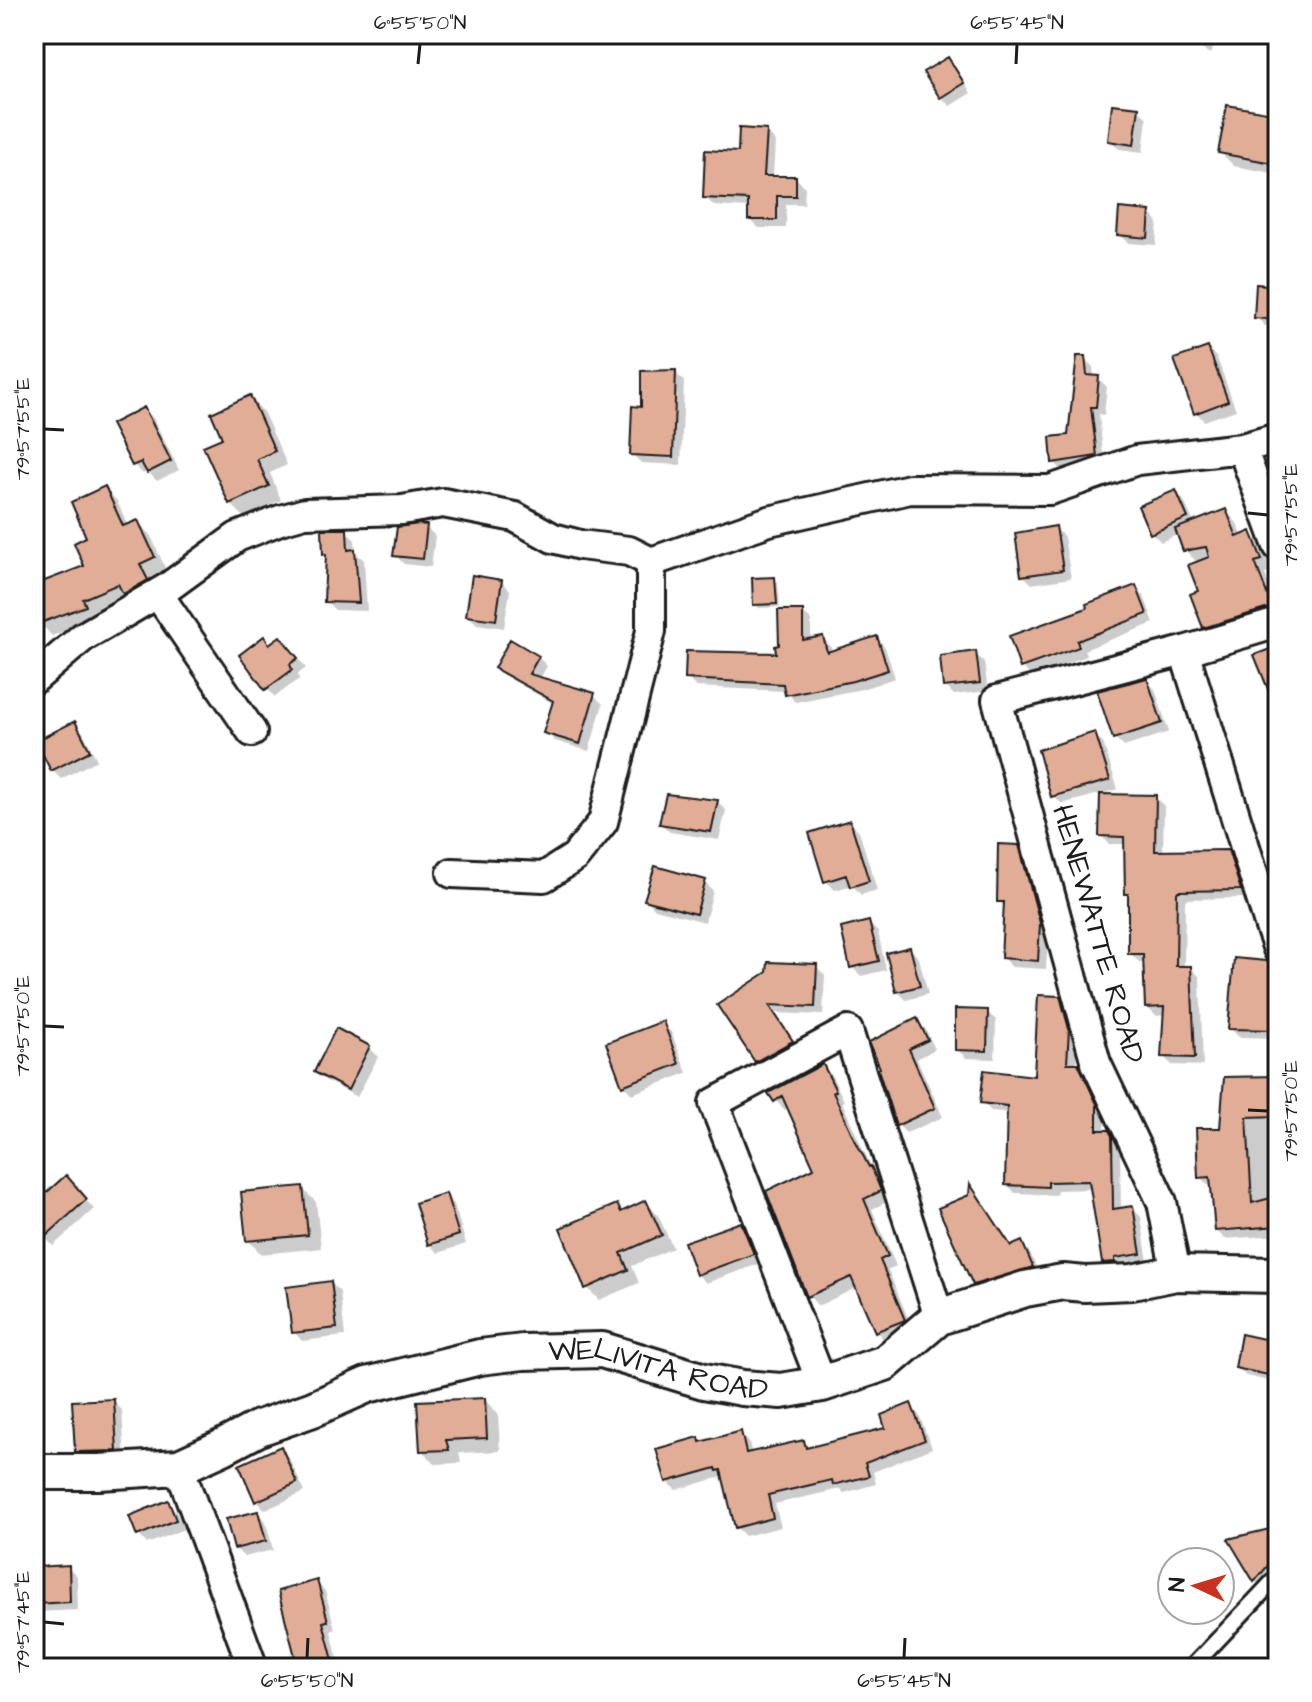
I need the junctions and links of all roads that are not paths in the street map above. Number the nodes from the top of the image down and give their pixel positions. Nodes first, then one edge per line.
1 (1278, 438) edge
2 (1242, 448) junction
3 (1278, 546) edge
4 (651, 562) junction
5 (158, 594) junction
6 (1278, 623) edge
7 (1184, 651) junction
8 (34, 679) edge
9 (252, 732) dead end
10 (452, 873) dead end
11 (1278, 949) edge
12 (1176, 1273) junction
13 (1278, 1275) edge
14 (939, 1317) junction
15 (822, 1384) junction
16 (179, 1467) junction
17 (34, 1472) edge
18 (1278, 1576) edge
19 (253, 1668) edge
20 (1191, 1668) edge

1 - 2 street
2 - 3 street
2 - 4 street
4 - 5 street
4 - 10 street
5 - 8 street
5 - 9 street
6 - 7 street
7 - 11 street
7 - 12 street, HENEWATTE ROAD
12 - 13 street, WELIVITA ROAD
12 - 14 street, WELIVITA ROAD
14 - 15 street, WELIVITA ROAD
14 - 15 street
15 - 16 street, WELIVITA ROAD
16 - 17 street, WELIVITA ROAD
16 - 19 street
18 - 20 lane

